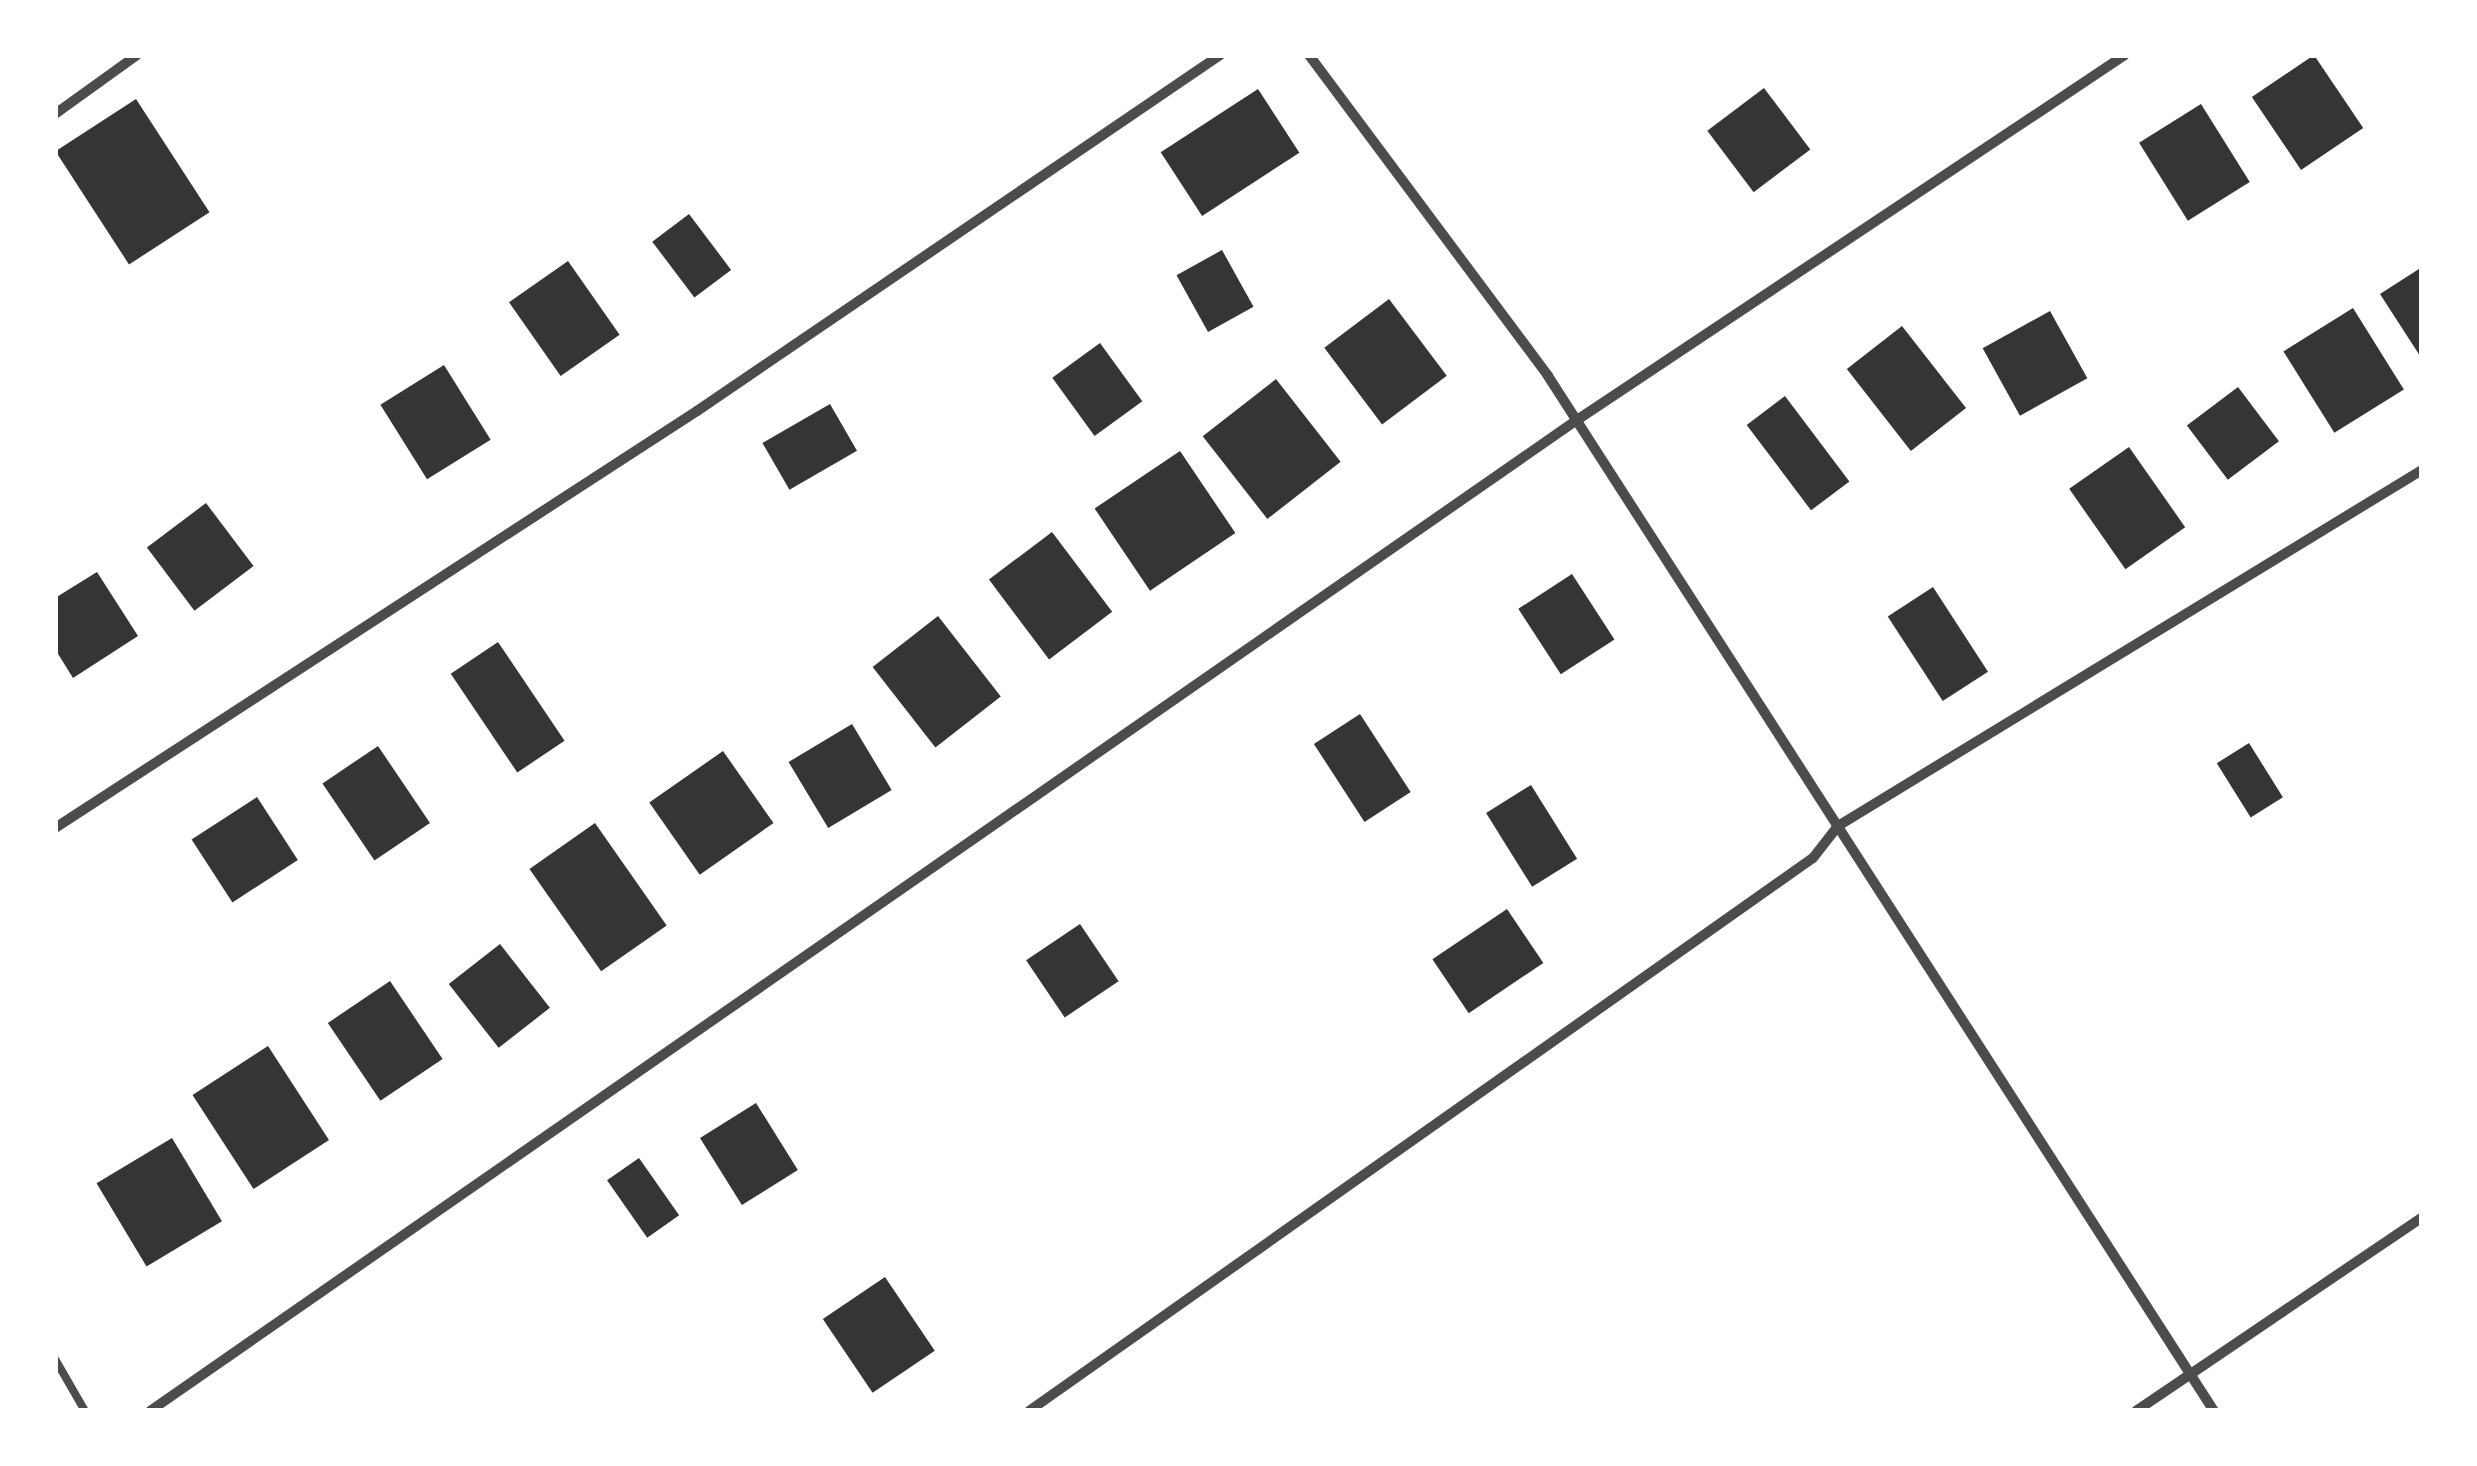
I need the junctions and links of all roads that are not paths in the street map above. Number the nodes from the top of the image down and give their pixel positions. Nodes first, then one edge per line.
1 (137, 55) edge
2 (1220, 55) edge
3 (1309, 55) edge
4 (2125, 55) edge
5 (55, 114) edge
6 (1577, 420) junction
7 (2422, 470) edge
8 (1838, 826) junction
9 (55, 828) edge
10 (2422, 1217) edge
11 (55, 1359) edge
12 (2191, 1375) junction
13 (85, 1411) edge
14 (150, 1411) edge
15 (1029, 1411) edge
16 (2136, 1411) edge
17 (2214, 1411) edge

1 - 5 street
2 - 9 street
3 - 6 street
4 - 6 street
6 - 8 street
6 - 14 street
7 - 8 street
8 - 12 street
8 - 15 street
10 - 12 street
11 - 13 lane
12 - 16 street
12 - 17 street

